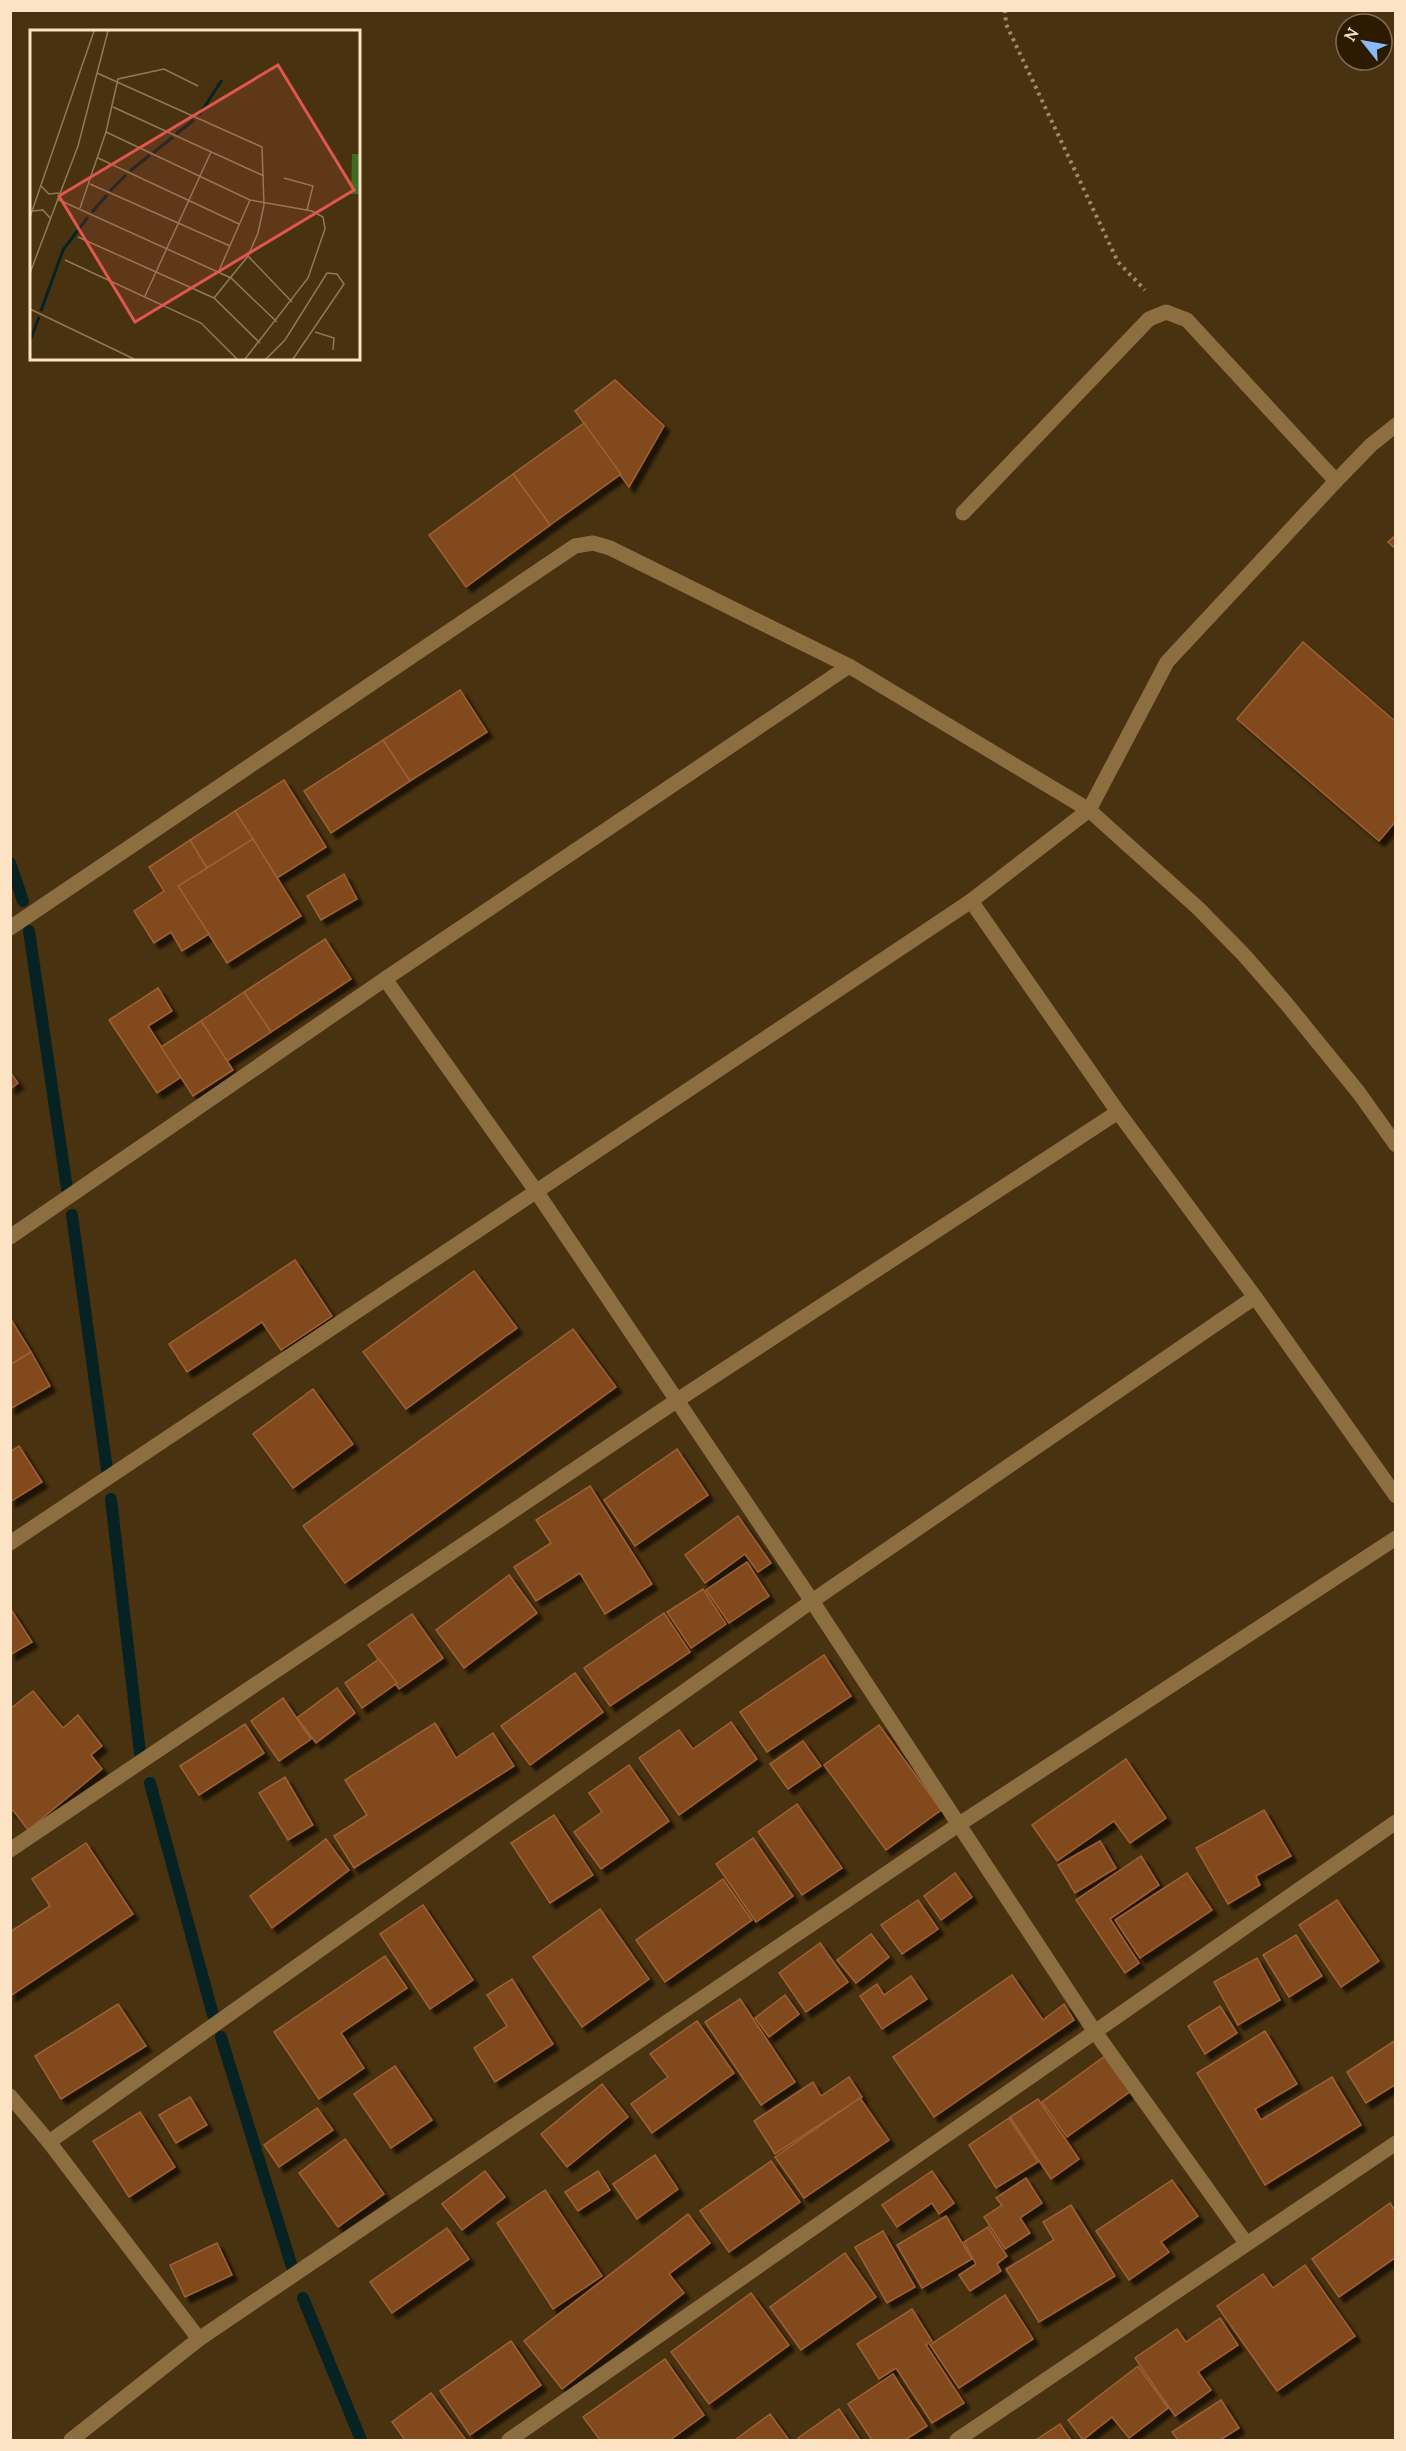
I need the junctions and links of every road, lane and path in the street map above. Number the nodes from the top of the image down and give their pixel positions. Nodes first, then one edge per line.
1 (1005, 10) edge
2 (1166, 312) junction
3 (1395, 425) edge
4 (1336, 480) junction
5 (963, 513) dead end
6 (849, 666) junction
7 (1089, 810) junction
8 (971, 901) junction
9 (10, 928) edge
10 (385, 980) junction
11 (1118, 1112) junction
12 (1395, 1145) edge
13 (536, 1191) junction
14 (10, 1237) edge
15 (1255, 1297) junction
16 (676, 1401) junction
17 (1395, 1496) edge
18 (1395, 1538) edge
19 (10, 1544) edge
20 (812, 1601) junction
21 (1395, 1822) edge
22 (958, 1825) junction
23 (10, 1850) edge
24 (1095, 2032) junction
25 (10, 2096) edge
26 (49, 2142) junction
27 (1395, 2143) edge
28 (1246, 2243) junction
29 (199, 2339) junction
30 (71, 2440) edge
31 (509, 2440) edge
32 (957, 2440) edge

1 - 2 path
2 - 4 street
2 - 5 street
3 - 4 street
4 - 7 street
6 - 7 street
6 - 9 street
6 - 10 street
7 - 8 street
7 - 12 street
8 - 11 street
8 - 13 street
10 - 13 street
10 - 14 street
11 - 15 street
11 - 16 street
13 - 16 street
13 - 19 street
15 - 17 street
15 - 20 street
16 - 20 street
16 - 23 street
18 - 22 street
20 - 22 street
20 - 26 street
21 - 24 street
22 - 24 street
22 - 29 street
24 - 28 street
24 - 31 street
25 - 26 street
26 - 29 street
27 - 28 street
28 - 32 street
29 - 30 street

